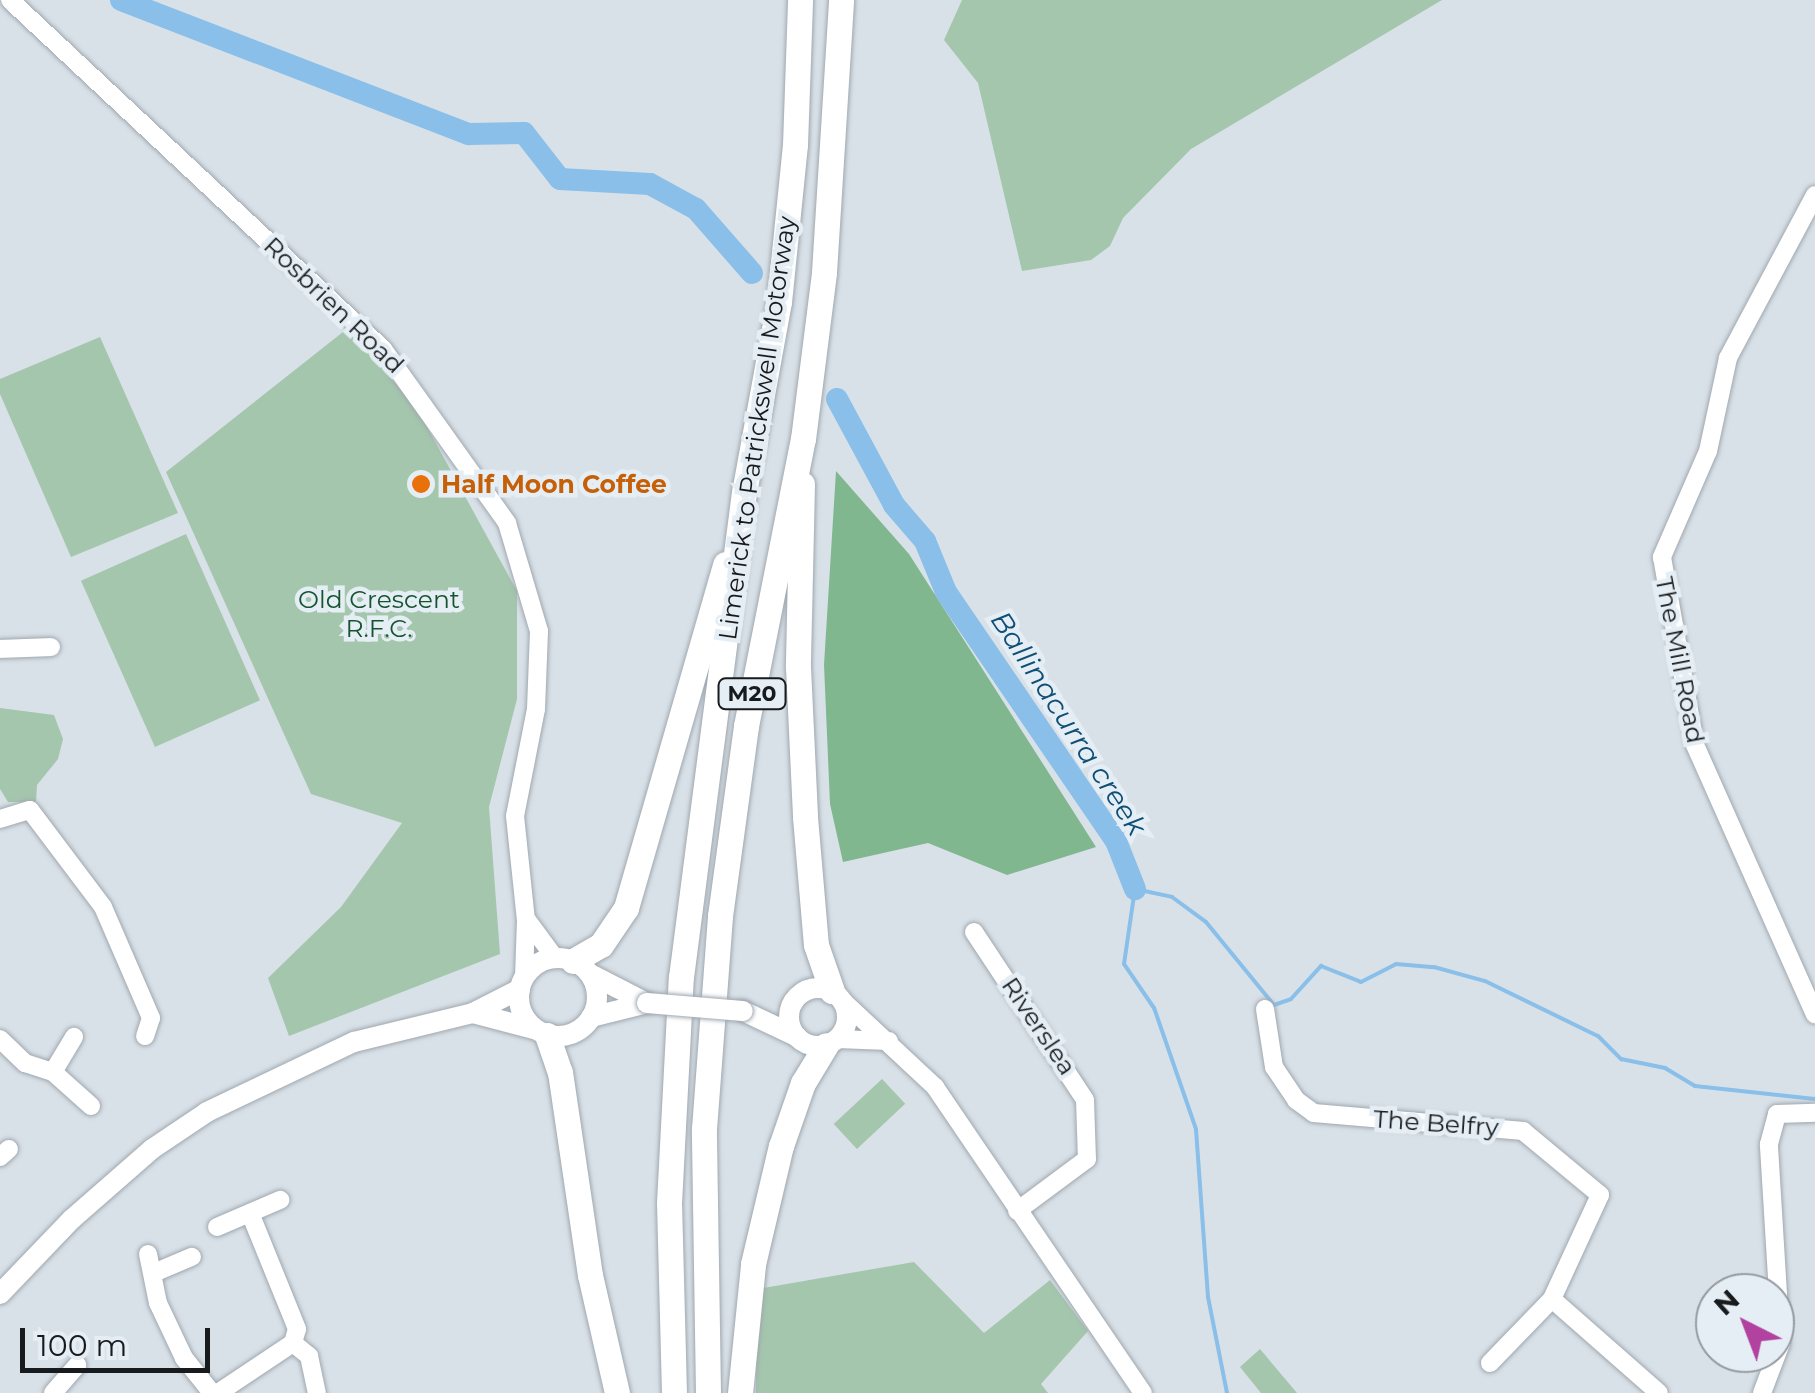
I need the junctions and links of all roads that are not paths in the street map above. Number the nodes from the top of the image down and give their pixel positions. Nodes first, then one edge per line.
1 (10, 0) edge
2 (800, 0) edge
3 (840, 0) edge
4 (1815, 195) edge
5 (803, 439) junction
6 (744, 487) junction
7 (50, 647) dead end
8 (0, 649) edge
9 (0, 820) edge
10 (526, 920) junction
11 (974, 932) dead end
12 (572, 964) junction
13 (522, 983) junction
14 (838, 997) junction
15 (794, 999) junction
16 (647, 1003) junction
17 (1265, 1009) dead end
18 (743, 1011) junction
19 (473, 1014) junction
20 (1815, 1015) edge
21 (592, 1017) junction
22 (542, 1032) junction
23 (145, 1036) dead end
24 (796, 1036) junction
25 (0, 1038) edge
26 (74, 1038) dead end
27 (832, 1042) junction
28 (889, 1042) junction
29 (53, 1072) junction
30 (91, 1106) dead end
31 (1815, 1113) edge
32 (280, 1200) dead end
33 (1017, 1211) junction
34 (250, 1213) junction
35 (217, 1228) dead end
36 (148, 1254) dead end
37 (192, 1257) dead end
38 (156, 1272) junction
39 (0, 1294) edge
40 (1552, 1299) junction
41 (292, 1343) junction
42 (1490, 1363) dead end
43 (78, 1366) dead end
44 (53, 1393) edge
45 (215, 1393) edge
46 (318, 1393) edge
47 (617, 1393) edge
48 (674, 1393) edge
49 (708, 1393) edge
50 (740, 1393) edge
51 (1144, 1393) edge
52 (1659, 1393) edge
53 (1762, 1393) edge

1 - 10 street, Rosbrien Road
2 - 6 highway, Limerick to Patrickswell Motorway / M20
3 - 5 highway, Limerick to Patrickswell Motorway / M20
4 - 20 street, The Mill Road
5 - 14 highway, M20
5 - 49 highway, Limerick to Patrickswell Motorway / M20
6 - 12 highway, M20
6 - 48 highway, Limerick to Patrickswell Motorway / M20
7 - 8 street
9 - 23 street
10 - 12 street
10 - 13 street, Rosbrien Road
11 - 33 street, Riverslea
12 - 13 main road
12 - 16 main road
12 - 21 main road
13 - 19 main road
13 - 22 main road
14 - 15 main road
14 - 27 main road
14 - 28 street
15 - 18 main road
15 - 24 main road
16 - 18 main road, bridge
16 - 21 main road
17 - 40 street, The Belfry
18 - 24 main road
19 - 22 main road
19 - 39 main road
21 - 22 main road
22 - 47 highway
24 - 27 main road
25 - 29 street
26 - 29 street
27 - 28 street
27 - 50 highway
28 - 33 street
29 - 30 street
31 - 53 street
32 - 34 street
33 - 51 street
34 - 35 street
34 - 41 street
36 - 38 street
37 - 38 street
38 - 45 street
40 - 42 street, The Belfry
40 - 52 street
41 - 45 street
41 - 46 street
43 - 44 street

